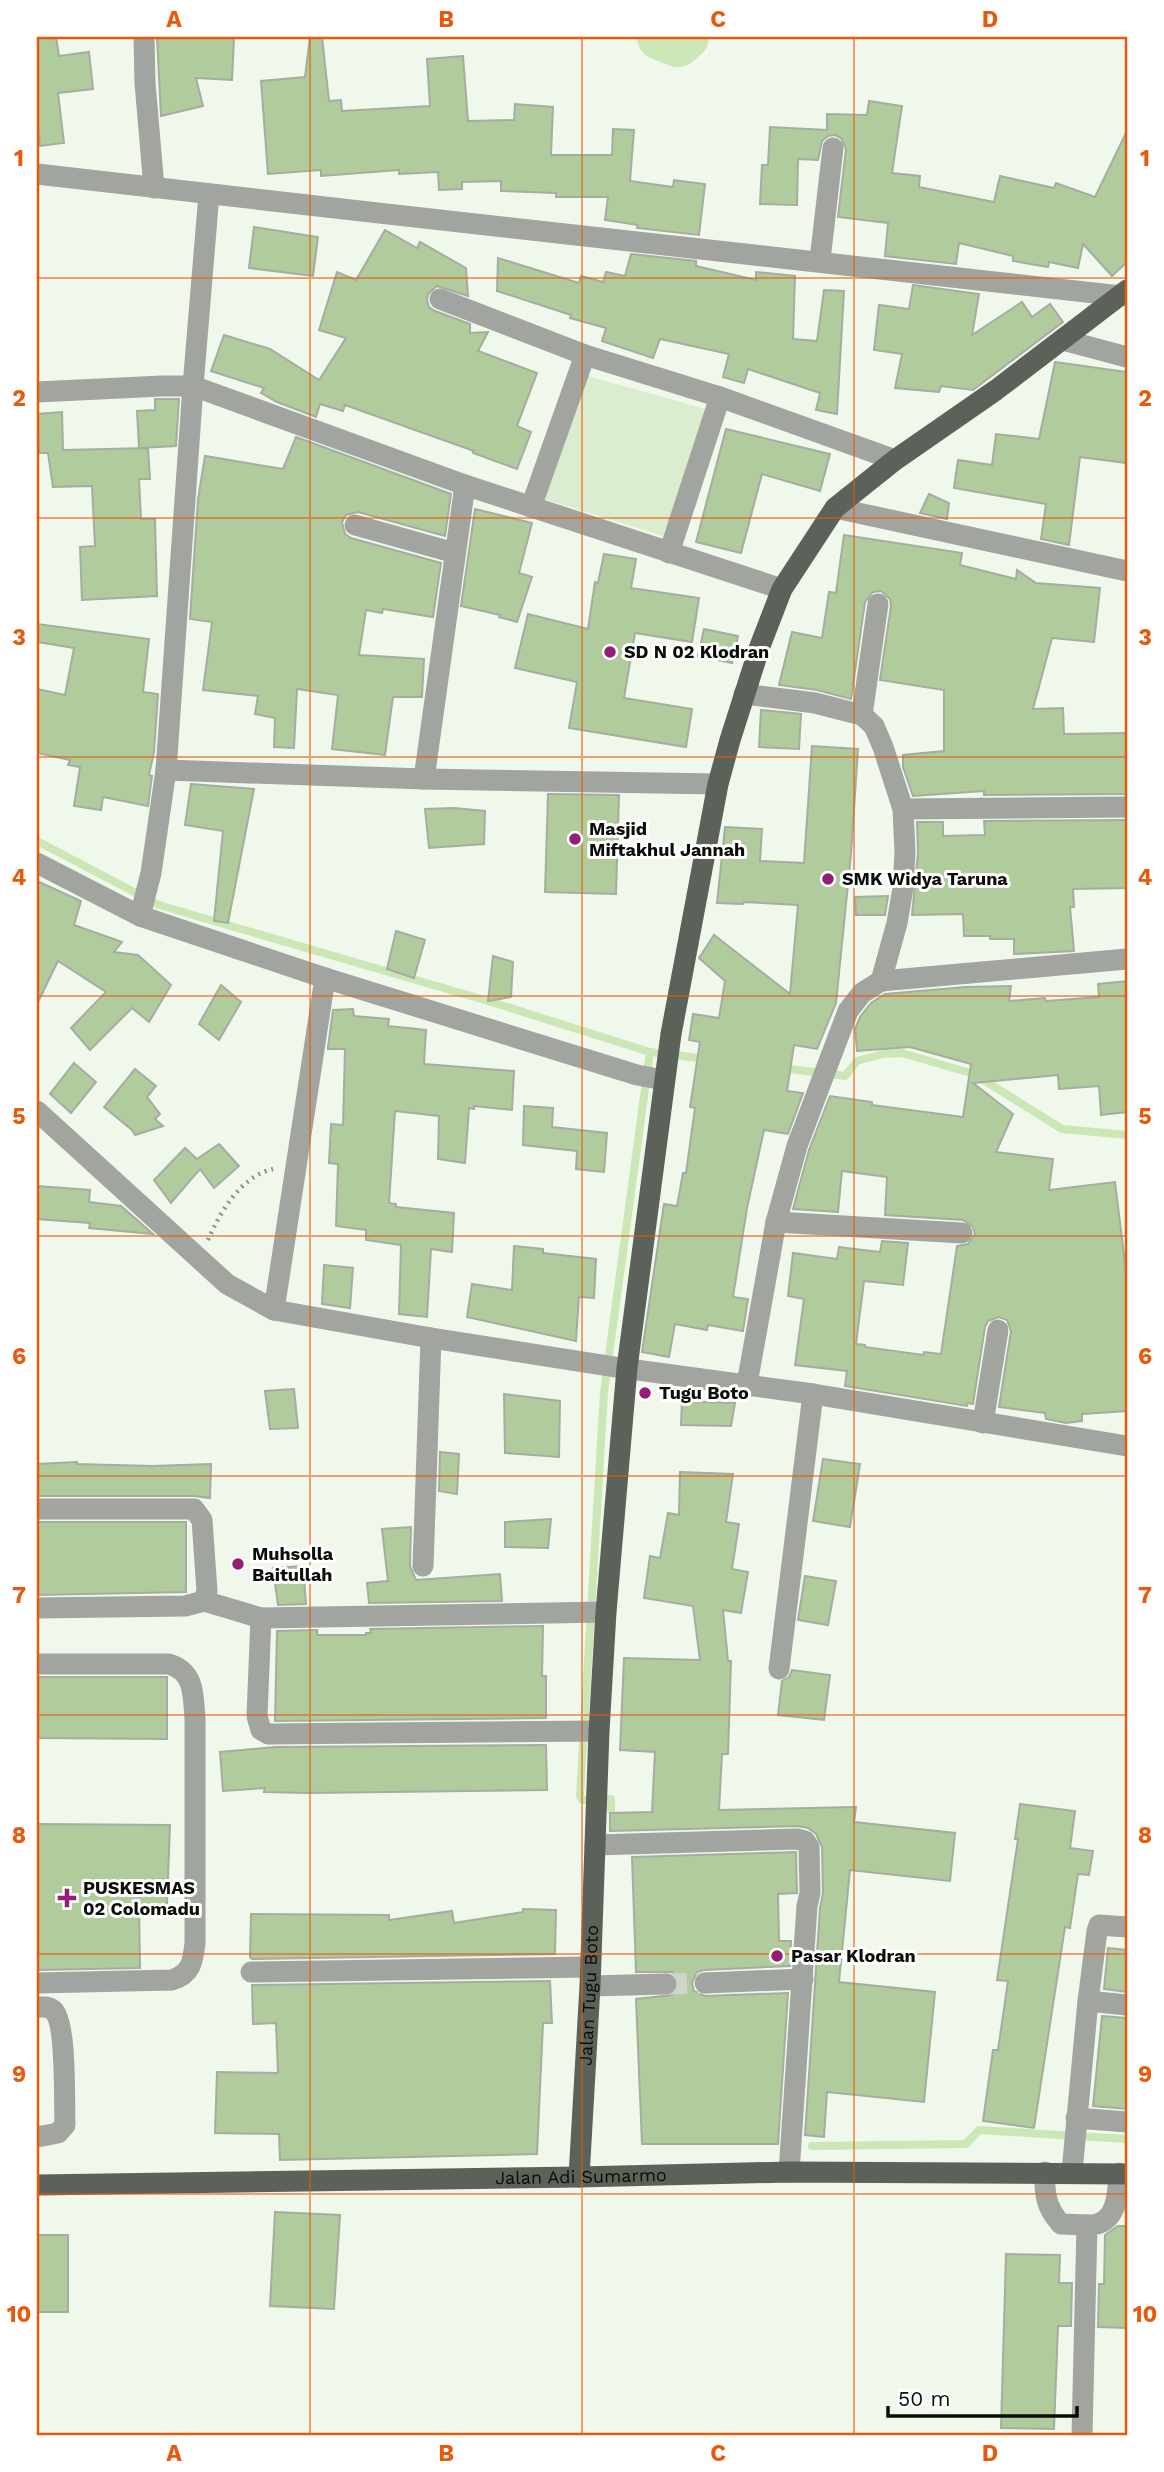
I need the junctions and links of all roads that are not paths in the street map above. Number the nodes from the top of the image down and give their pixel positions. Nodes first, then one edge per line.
1 (144, 37) edge
2 (833, 148) dead end
3 (37, 174) edge
4 (154, 188) junction
5 (209, 194) junction
6 (820, 260) junction
7 (1124, 293) edge
8 (440, 299) dead end
9 (1063, 340) junction
10 (585, 355) junction
11 (1127, 357) edge
12 (193, 387) junction
13 (37, 392) edge
14 (720, 397) junction
15 (895, 460) junction
16 (465, 485) junction
17 (531, 507) junction
18 (835, 508) junction
19 (355, 525) dead end
20 (455, 553) junction
21 (669, 553) junction
22 (1127, 571) edge
23 (782, 589) junction
24 (878, 604) dead end
25 (744, 694) junction
26 (862, 715) junction
27 (166, 770) junction
28 (424, 779) junction
29 (718, 784) junction
30 (1127, 807) edge
31 (903, 809) junction
32 (37, 863) edge
33 (141, 911) junction
34 (1127, 959) edge
35 (325, 978) junction
36 (881, 981) junction
37 (655, 1076) junction
38 (37, 1111) edge
39 (776, 1222) junction
40 (962, 1233) dead end
41 (274, 1310) junction
42 (998, 1330) dead end
43 (431, 1338) junction
44 (613, 1366) junction
45 (747, 1384) junction
46 (813, 1394) junction
47 (983, 1423) junction
48 (1127, 1446) edge
49 (37, 1509) edge
50 (423, 1566) dead end
51 (204, 1601) junction
52 (37, 1608) edge
53 (596, 1611) junction
54 (261, 1618) junction
55 (37, 1664) edge
56 (779, 1669) dead end
57 (588, 1731) junction
58 (595, 1845) junction
59 (1127, 1927) edge
60 (251, 1972) dead end
61 (590, 1977) junction
62 (803, 1979) junction
63 (37, 1983) edge
64 (705, 1983) tunnel mouth
65 (666, 1984) tunnel mouth
66 (1088, 2001) junction
67 (1127, 2005) edge
68 (37, 2007) edge
69 (1127, 2122) edge
70 (1074, 2129) junction
71 (37, 2137) edge
72 (789, 2172) junction
73 (1045, 2172) junction
74 (1072, 2172) junction
75 (1123, 2173) edge
76 (579, 2177) junction
77 (37, 2185) edge
78 (1087, 2225) junction
79 (1082, 2435) edge

1 - 4 street
2 - 6 street
3 - 4 street
4 - 5 street
5 - 6 street
5 - 12 street
6 - 7 street
7 - 9 main road, Jalan Tugu Boto
8 - 10 street
9 - 11 street
9 - 15 main road, Jalan Tugu Boto
10 - 14 street
10 - 17 street
12 - 13 street
12 - 16 street
12 - 27 street
14 - 15 street
14 - 21 street
15 - 18 main road, Jalan Tugu Boto
16 - 17 street
16 - 20 street
17 - 21 street
18 - 22 street
18 - 23 main road, Jalan Tugu Boto
19 - 20 street
20 - 28 street
21 - 23 street
23 - 25 main road, Jalan Tugu Boto
24 - 26 street
25 - 26 street
25 - 29 main road, Jalan Tugu Boto
26 - 31 street
27 - 28 street
27 - 33 street
28 - 29 street
29 - 37 main road, Jalan Tugu Boto
30 - 31 street
31 - 36 street
32 - 33 street
33 - 35 street
34 - 36 street
35 - 37 street
35 - 41 street
36 - 39 street
37 - 44 main road, Jalan Tugu Boto
38 - 41 street
39 - 40 street
39 - 45 street
41 - 43 street
42 - 47 street
43 - 44 street
43 - 50 street
44 - 45 street
44 - 53 main road, Jalan Tugu Boto
45 - 46 street
46 - 47 street
46 - 56 street
47 - 48 street
49 - 51 street
51 - 52 street
51 - 54 street
53 - 54 street
53 - 57 main road, Jalan Tugu Boto
54 - 57 street
55 - 63 street
57 - 58 main road, Jalan Tugu Boto
58 - 61 main road, Jalan Tugu Boto
58 - 62 street
59 - 66 street
60 - 61 street
61 - 65 street
61 - 76 main road, Jalan Tugu Boto
62 - 64 street
62 - 72 street
66 - 67 street
66 - 70 street
68 - 71 street
69 - 70 street
70 - 74 street
72 - 73 main road, Jalan Adi Sumarmo
72 - 76 main road, Jalan Adi Sumarmo
73 - 74 main road, Jalan Adi Sumarmo
73 - 78 street
74 - 75 main road, Jalan Adi Sumarmo
75 - 78 street
76 - 77 main road, Jalan Adi Sumarmo
78 - 79 street

